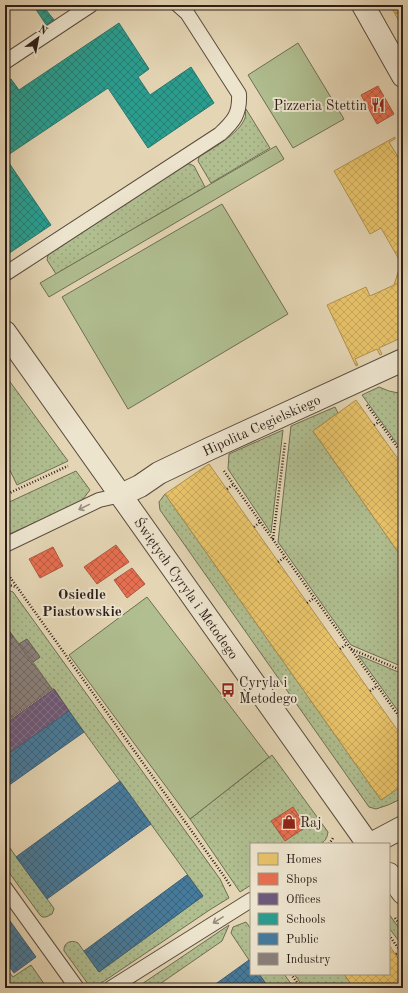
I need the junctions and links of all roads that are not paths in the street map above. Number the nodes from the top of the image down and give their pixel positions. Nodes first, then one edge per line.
1 (91, 5) edge
2 (178, 5) edge
3 (363, 5) edge
4 (5, 62) edge
5 (403, 76) edge
6 (5, 274) edge
7 (5, 332) edge
8 (403, 360) edge
9 (121, 495) junction
10 (5, 545) edge
11 (403, 827) edge
12 (368, 843) edge
13 (371, 843) edge
14 (390, 875) edge
15 (5, 888) edge
16 (403, 893) edge
17 (246, 903) edge
18 (77, 988) edge
19 (111, 988) edge

1 - 4 lane
2 - 6 lane
3 - 5 street
7 - 9 street, Świętych Cyryla i Metodego
8 - 9 street, Hipolita Cegielskiego
9 -> 10 lane
9 - 12 street, Świętych Cyryla i Metodego
11 - 13 street
14 - 16 street
15 - 18 lane
17 -> 19 lane

